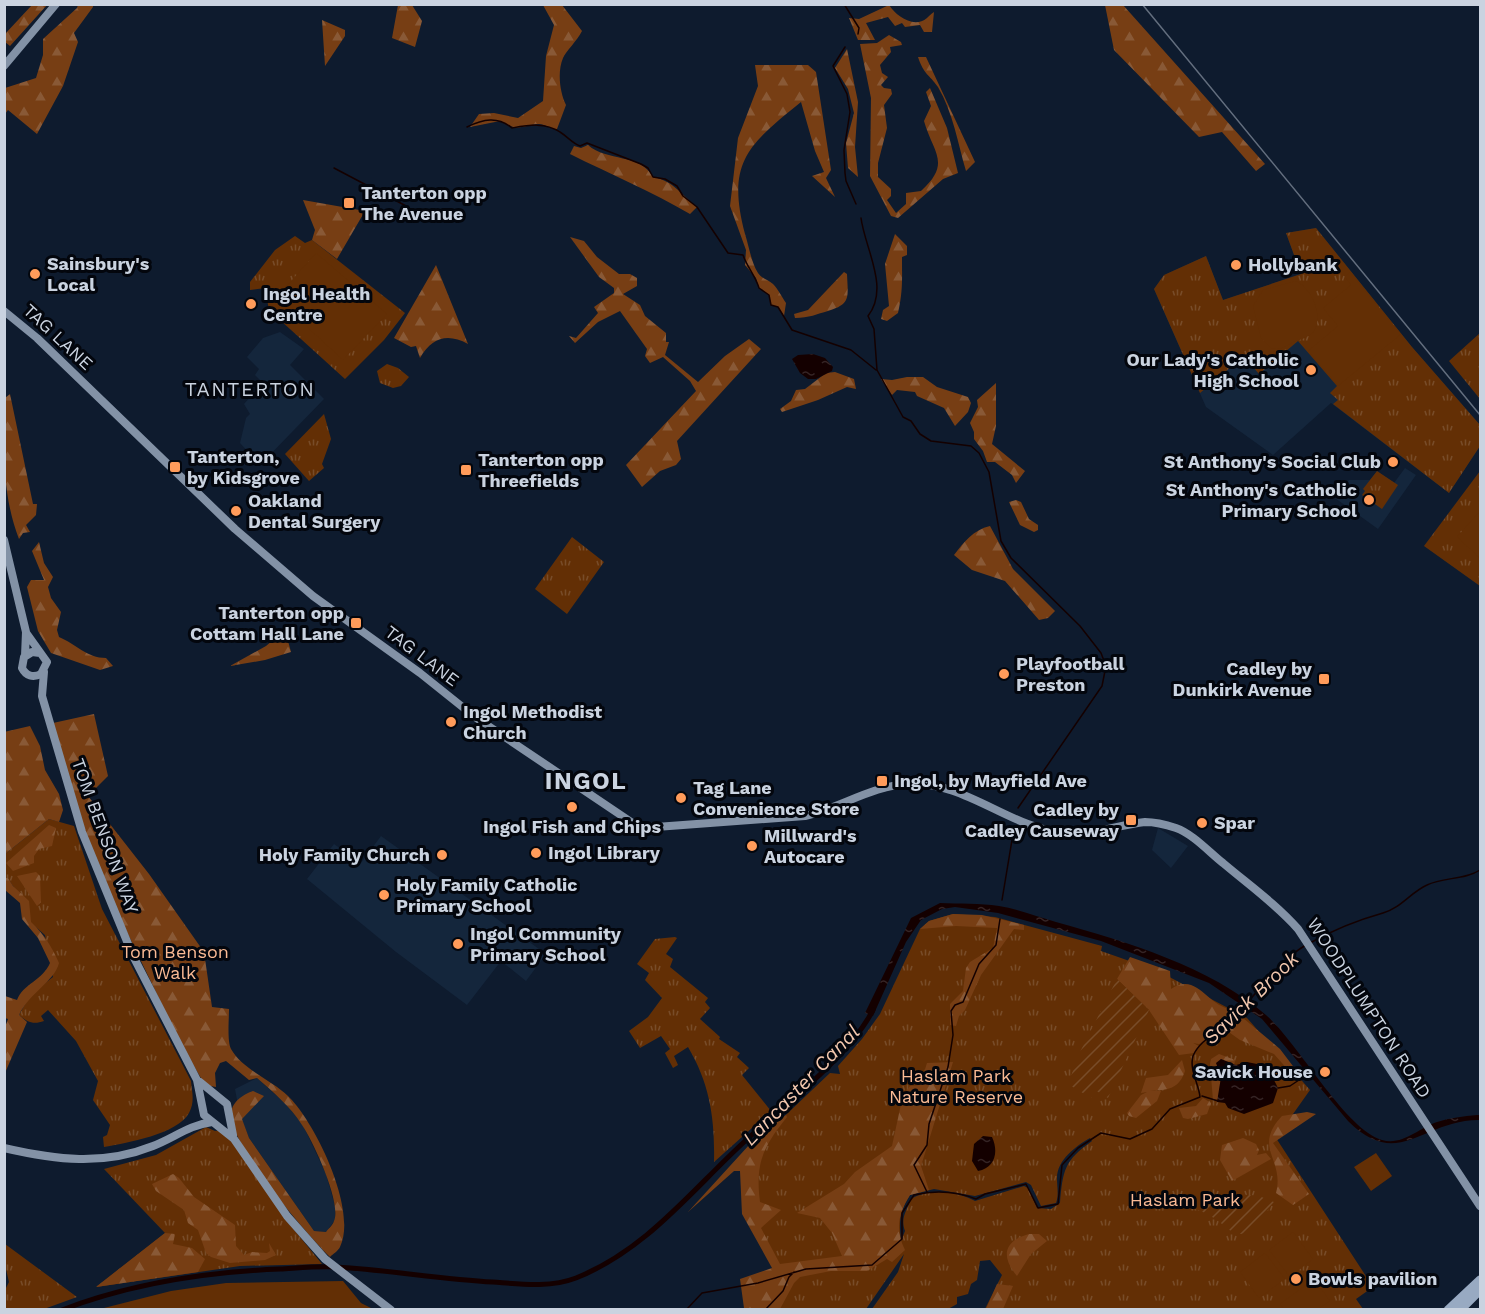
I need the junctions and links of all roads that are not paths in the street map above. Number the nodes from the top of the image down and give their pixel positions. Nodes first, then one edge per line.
1 (56, 4) edge
2 (4, 66) edge
3 (4, 311) edge
4 (4, 540) edge
5 (26, 632) junction
6 (40, 653) junction
7 (25, 656) junction
8 (44, 672) junction
9 (27, 674) junction
10 (42, 696) junction
11 (970, 797) joint
12 (197, 1080) junction
13 (216, 1097) junction
14 (204, 1106) junction
15 (228, 1113) junction
16 (213, 1122) junction
17 (188, 1127) junction
18 (234, 1139) junction
19 (4, 1148) edge
20 (1480, 1206) edge
21 (1480, 1280) edge
22 (1480, 1290) edge
23 (391, 1310) edge
24 (1448, 1310) edge
25 (1460, 1310) edge

1 - 2 main road
3 - 11 main road, TAG LANE
4 - 5 main road
5 - 6 main road
5 - 7 main road
6 - 7 main road
6 - 8 main road
7 - 9 main road
8 - 9 main road
8 - 10 main road, TOM BENSON WAY
9 - 10 main road, TOM BENSON WAY
10 - 12 main road, TOM BENSON WAY
11 - 20 main road, WOODPLUMPTON ROAD
12 - 13 main road, TOM BENSON WAY
12 - 14 main road, TOM BENSON WAY
13 - 14 main road
13 - 15 main road
14 - 16 main road
14 - 17 main road
15 - 16 main road
15 - 18 main road
16 - 17 main road
16 - 18 main road
17 - 19 main road
18 - 23 main road
21 - 24 highway
22 - 25 highway

